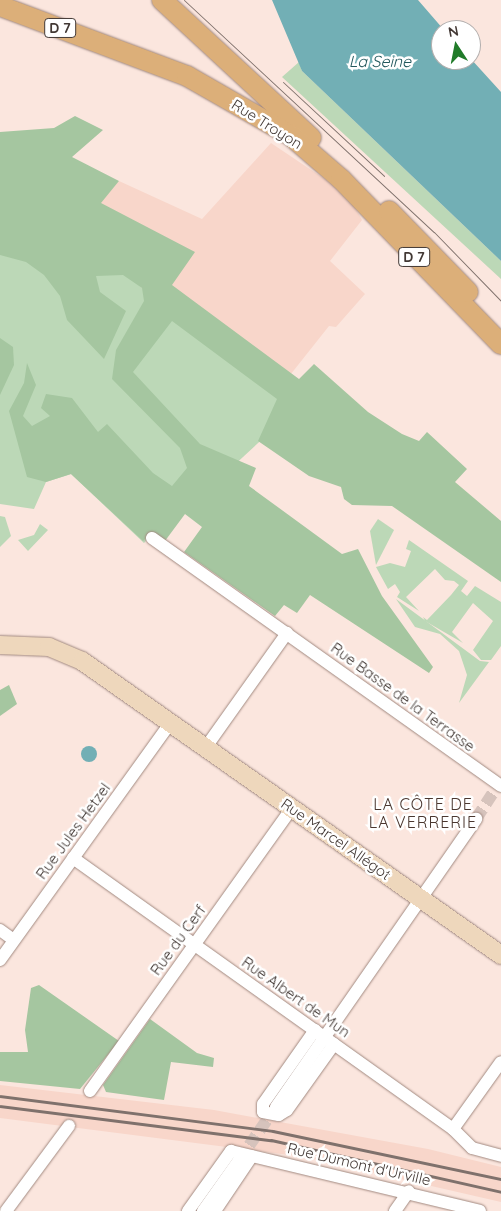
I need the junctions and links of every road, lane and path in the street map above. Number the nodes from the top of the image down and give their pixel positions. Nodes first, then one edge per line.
1 (162, 0) edge
2 (0, 6) edge
3 (227, 78) junction
4 (194, 80) junction
5 (501, 326) edge
6 (501, 344) edge
7 (152, 538) dead end
8 (287, 633) junction
9 (0, 644) edge
10 (172, 721) junction
11 (206, 747) junction
12 (499, 786) edge
13 (292, 808) junction
14 (476, 819) tunnel mouth
15 (73, 858) junction
16 (421, 898) junction
17 (0, 930) edge
18 (14, 940) junction
19 (195, 944) junction
20 (501, 955) edge
21 (0, 960) edge
22 (325, 1037) junction
23 (501, 1062) edge
24 (90, 1091) dead end
25 (276, 1107) tunnel mouth
26 (69, 1126) dead end
27 (453, 1129) junction
28 (235, 1156) junction
29 (252, 1156) junction
30 (501, 1156) edge
31 (409, 1191) junction
32 (6, 1211) edge
33 (188, 1211) edge
34 (203, 1211) edge
35 (215, 1211) edge
36 (395, 1211) edge
37 (480, 1211) edge

1 - 3 main road, D 7
2 - 4 main road, Rue Troyon / D 7
3 - 4 main road
3 - 5 main road, Rue Troyon / D 7
4 - 6 main road, Rue Troyon / D 7
7 - 8 street, Rue Basse de la Terrasse
8 - 11 street
8 - 12 street, Rue Basse de la Terrasse
9 - 10 main road, Rue Marcel Allégot
10 - 11 main road, Rue Marcel Allégot
10 - 15 street, Rue Jules Hetzel
11 - 13 main road, Rue Marcel Allégot
13 - 16 main road, Rue Marcel Allégot
13 - 19 street, Rue du Cerf
14 - 16 street
15 - 18 street, Rue Jules Hetzel
15 - 19 street, Rue Albert de Mun
16 - 20 main road, Rue Marcel Allégot
16 - 22 street
17 - 18 street
18 - 21 street, Rue Jules Hetzel
19 - 22 street, Rue Albert de Mun
19 - 24 street, Rue du Cerf
22 - 22 street
22 - 25 street
22 - 27 street, Rue Albert de Mun
23 - 27 street
26 - 32 street
27 - 30 street, Rue Albert de Mun
28 - 29 street, Rue Dumont d'Urville
28 - 33 street
28 - 34 street
29 - 31 street, Rue Dumont d'Urville
29 - 35 street
31 - 36 street
31 - 37 street, Rue Dumont d'Urville

